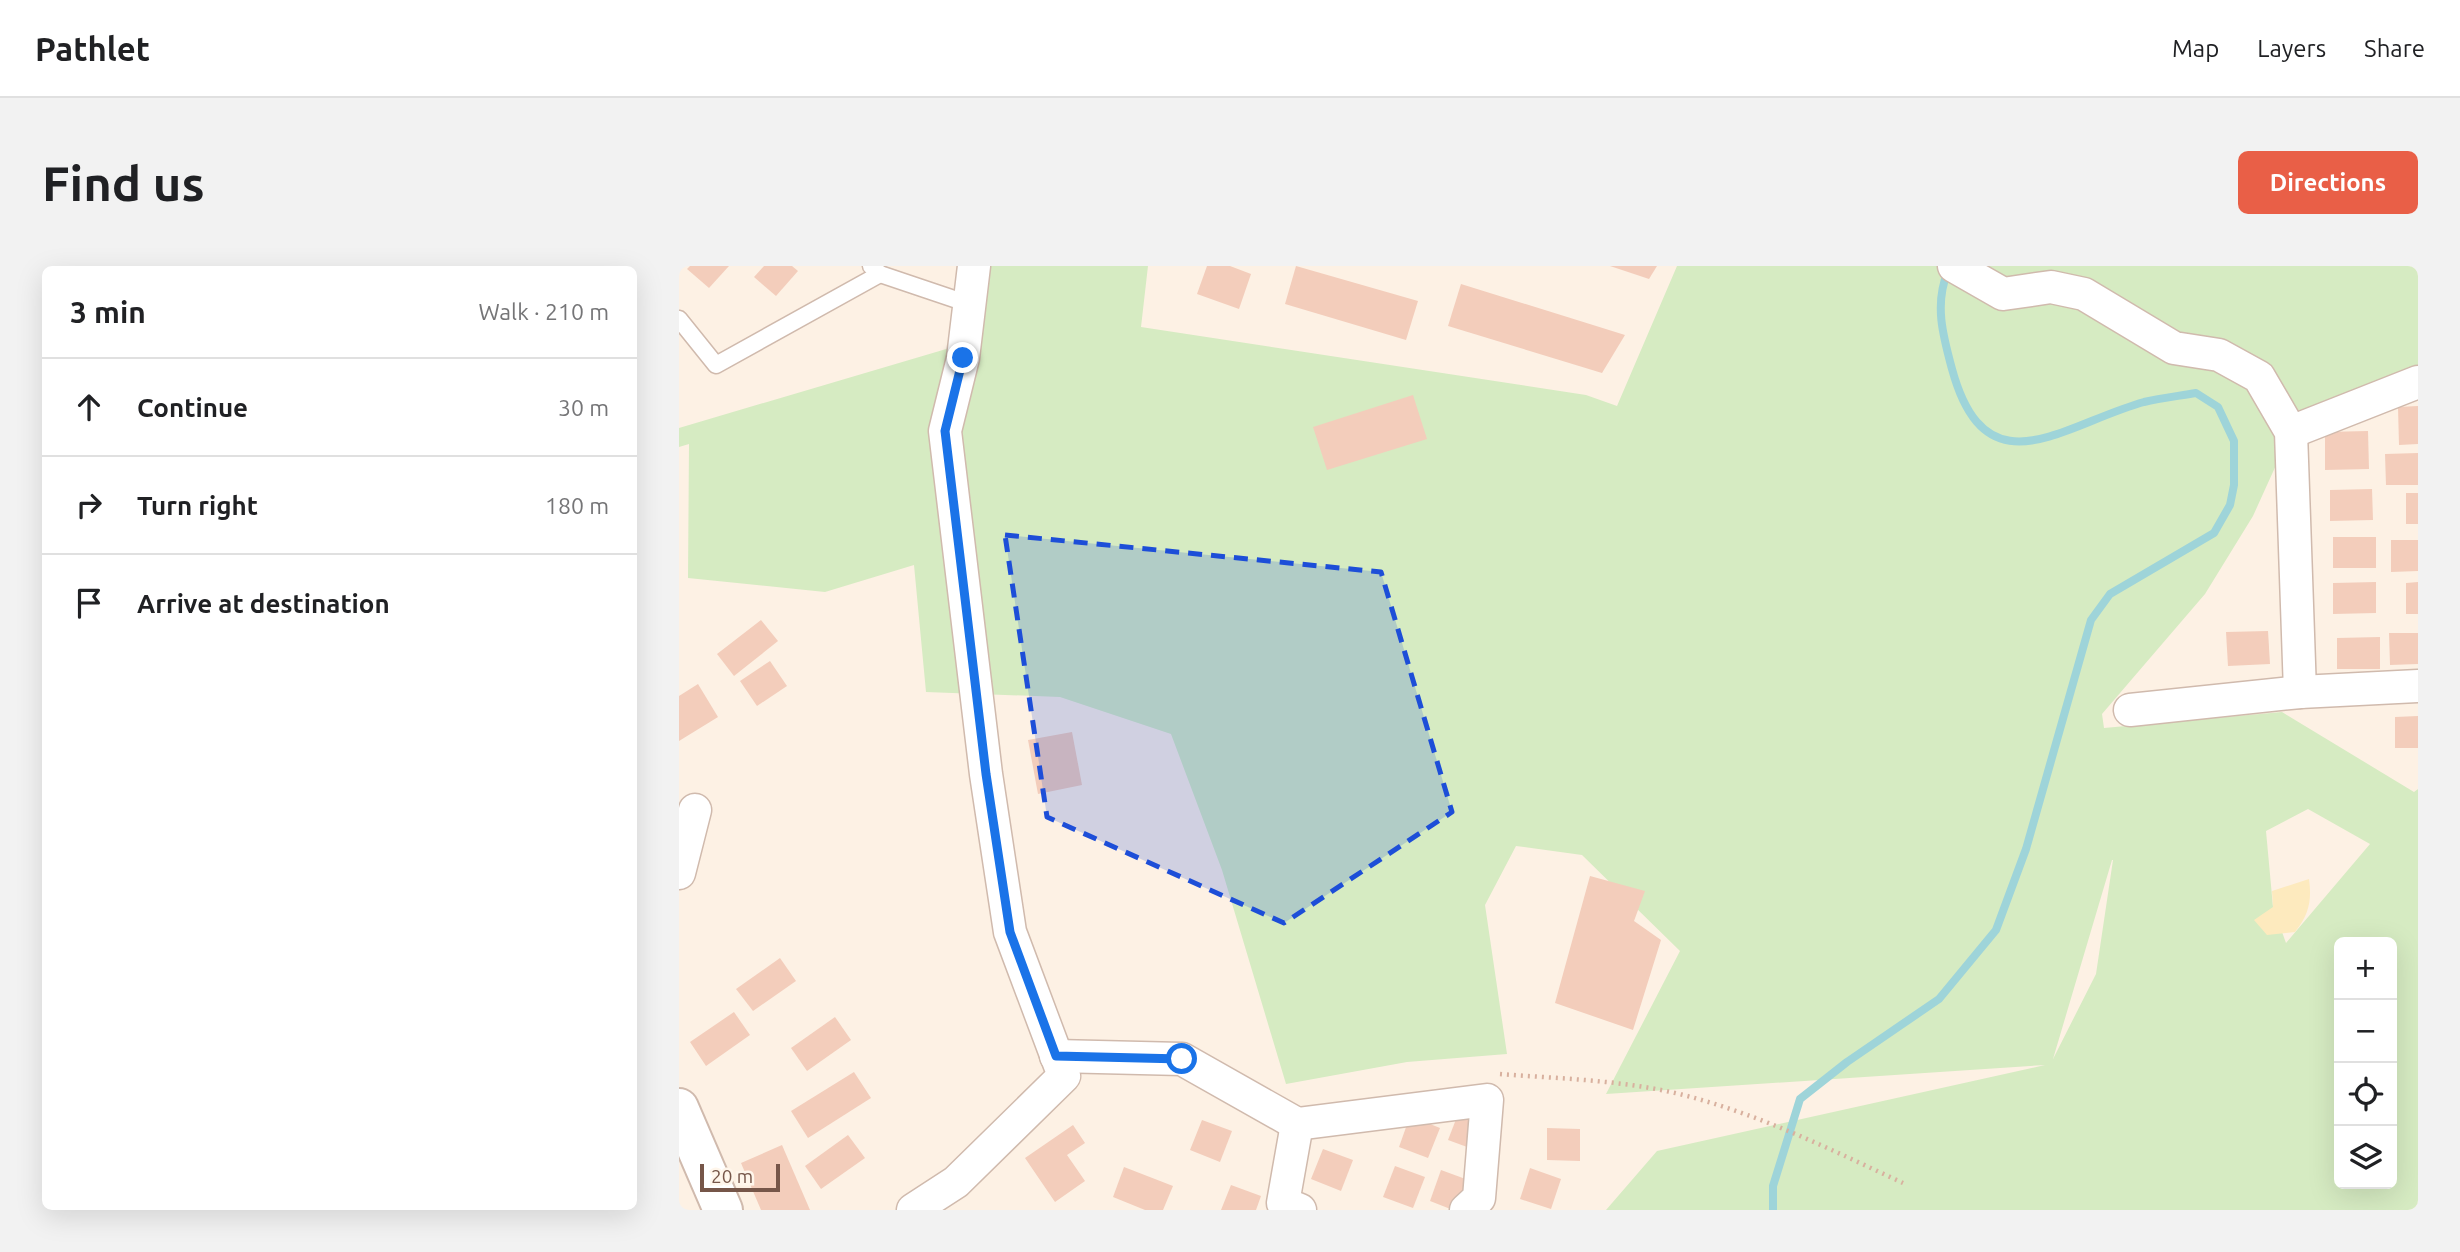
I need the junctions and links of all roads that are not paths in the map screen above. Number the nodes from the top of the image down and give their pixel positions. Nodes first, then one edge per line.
1 (974, 266) edge
2 (1954, 266) edge
3 (876, 270) edge
4 (969, 304) junction
5 (679, 319) edge
6 (2418, 382) edge
7 (2291, 432) junction
8 (2418, 686) edge
9 (2300, 692) junction
10 (2130, 710) dead end
11 (695, 810) dead end
12 (679, 873) edge
13 (1056, 1056) junction
14 (679, 1108) edge
15 (1297, 1124) junction
16 (723, 1210) edge
17 (913, 1210) edge
18 (1300, 1210) edge
19 (1466, 1210) edge

1 - 4 street
2 - 7 street
3 - 4 lane
3 - 5 lane
4 - 13 street
6 - 7 street
7 - 9 street
8 - 9 street
9 - 10 street
11 - 12 street
13 - 15 street
13 - 17 street
14 - 16 street
15 - 18 street
15 - 19 street

